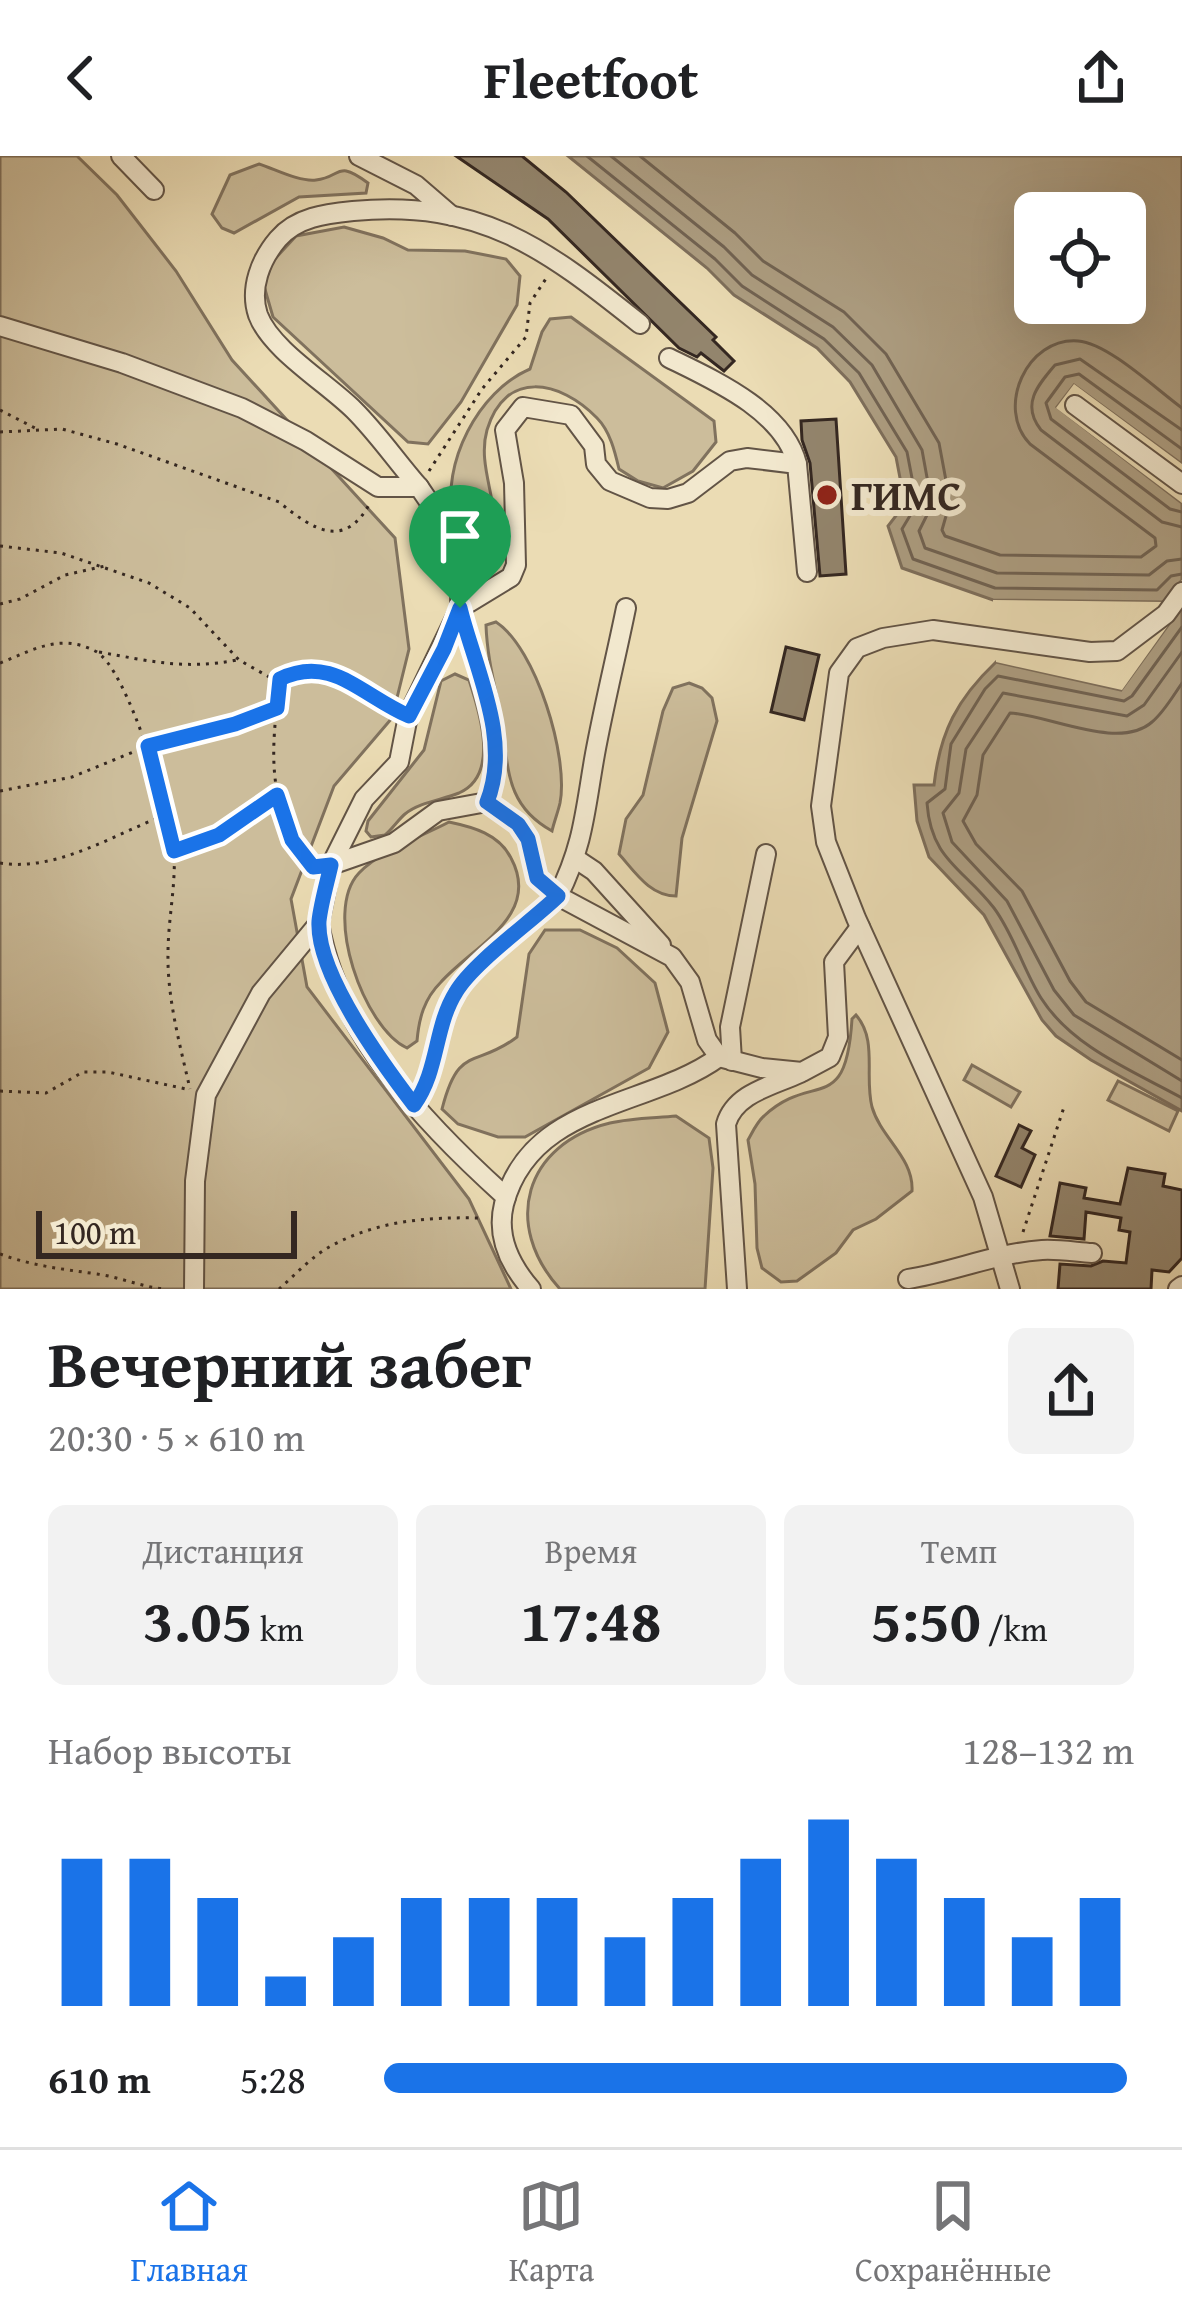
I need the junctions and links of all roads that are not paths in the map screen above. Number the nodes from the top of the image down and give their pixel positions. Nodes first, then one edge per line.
1 (121, 156) edge
2 (359, 156) edge
3 (154, 190) dead end
4 (452, 216) junction
5 (640, 324) dead end
6 (0, 326) edge
7 (669, 358) dead end
8 (1076, 405) dead end
9 (797, 464) junction
10 (1182, 484) edge
11 (418, 488) junction
12 (807, 572) dead end
13 (1182, 592) edge
14 (460, 608) junction
15 (626, 608) dead end
16 (487, 802) junction
17 (766, 854) dead end
18 (576, 859) junction
19 (331, 865) junction
20 (558, 896) junction
21 (319, 923) junction
22 (860, 927) junction
23 (672, 957) junction
24 (726, 1059) junction
25 (802, 1072) junction
26 (414, 1105) junction
27 (506, 1197) junction
28 (1092, 1253) dead end
29 (1006, 1255) junction
30 (908, 1279) dead end
31 (950, 1281) edge
32 (194, 1289) edge
33 (531, 1289) edge
34 (737, 1289) edge
35 (1010, 1289) edge

1 - 3 street
2 - 4 street
4 - 5 street
4 - 11 street
6 - 11 street
7 - 9 street
8 - 10 street
9 - 12 street
9 - 14 street
11 - 14 street
13 - 22 street
14 - 16 street
14 - 19 street
15 - 18 street
16 - 19 street
16 - 20 street
17 - 24 street
18 - 20 street
18 - 23 street
19 - 21 street
20 - 23 street
20 - 26 street
21 - 26 street
21 - 32 street
22 - 25 street
22 - 29 street
23 - 24 street
24 - 25 street
24 - 27 street
25 - 34 street
26 - 27 street
27 - 33 street
28 - 29 street
29 - 31 street
29 - 35 street
30 - 31 street

